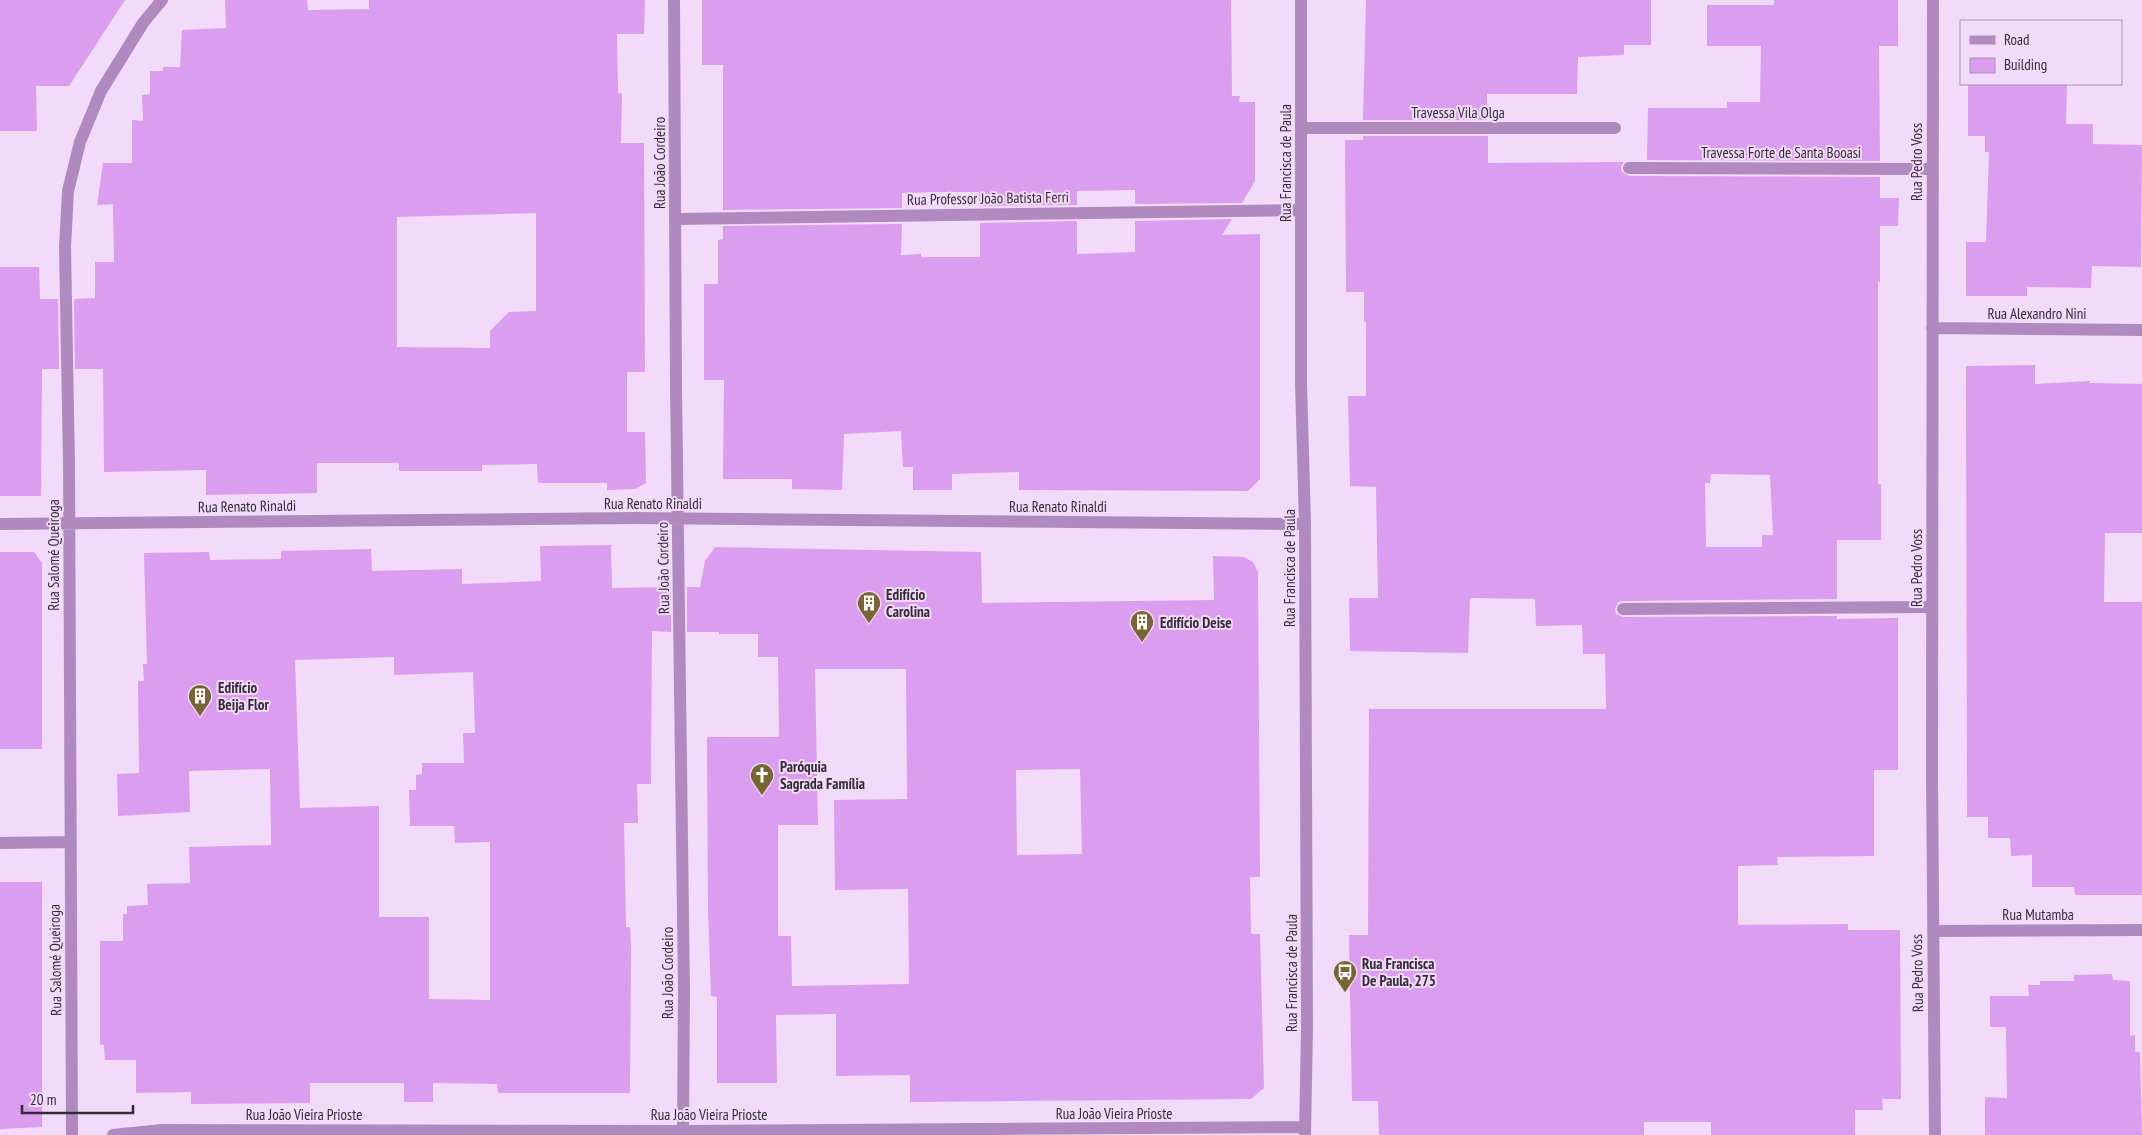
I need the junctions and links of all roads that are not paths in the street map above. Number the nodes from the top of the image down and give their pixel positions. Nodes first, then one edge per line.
1 (162, 0) edge
2 (674, 0) edge
3 (1301, 0) edge
4 (1933, 0) edge
5 (1301, 128) junction
6 (1615, 128) dead end
7 (1629, 168) dead end
8 (1932, 169) junction
9 (1301, 210) junction
10 (675, 219) junction
11 (1932, 328) junction
12 (2142, 330) edge
13 (679, 519) junction
14 (0, 524) edge
15 (69, 524) junction
16 (1305, 524) junction
17 (1932, 607) junction
18 (1623, 609) dead end
19 (70, 842) junction
20 (0, 843) edge
21 (2142, 930) edge
22 (1933, 932) junction
23 (1305, 1131) edge
24 (683, 1133) edge
25 (72, 1135) edge
26 (113, 1135) edge
27 (1935, 1135) edge

1 - 15 street, Rua Salomé Queiroga
2 - 10 street, Rua João Cordeiro
3 - 5 street, Rua Francisca de Paula
4 - 8 street, Rua Pedro Voss
5 - 6 street, Travessa Vila Olga
5 - 9 street, Rua Francisca de Paula
7 - 8 street, Travessa Forte de Santa Booasi
8 - 11 street, Rua Pedro Voss
9 - 10 street, Rua Professor João Batista Ferri
9 - 16 street, Rua Francisca de Paula
10 - 13 street, Rua João Cordeiro
11 - 12 street, Rua Alexandro Nini
11 - 17 street, Rua Pedro Voss
13 - 15 street, Rua Renato Rinaldi
13 - 16 street, Rua Renato Rinaldi
13 - 24 street, Rua João Cordeiro
14 - 15 street, Rua Renato Rinaldi
15 - 19 street, Rua Salomé Queiroga
16 - 23 street, Rua Francisca de Paula
17 - 18 street
17 - 22 street, Rua Pedro Voss
19 - 20 street
19 - 25 street, Rua Salomé Queiroga
21 - 22 street, Rua Mutamba
22 - 27 street, Rua Pedro Voss
23 - 24 street, Rua João Vieira Prioste
24 - 26 street, Rua João Vieira Prioste

